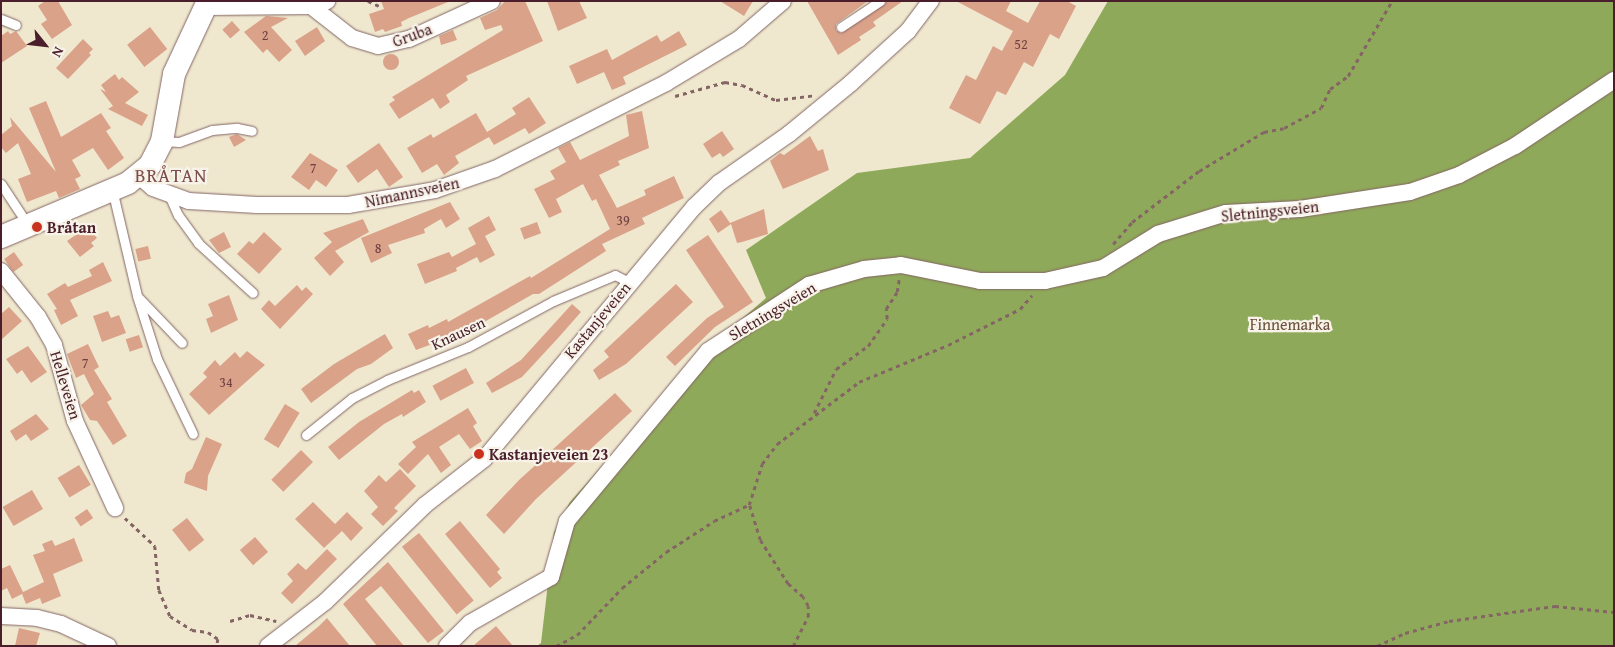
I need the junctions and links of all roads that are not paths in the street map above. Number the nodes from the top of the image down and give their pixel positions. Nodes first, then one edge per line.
1 (327, 1) edge
2 (492, 1) edge
3 (783, 1) edge
4 (880, 1) edge
5 (931, 1) edge
6 (207, 4) edge
7 (310, 6) junction
8 (1, 19) edge
9 (16, 26) dead end
10 (841, 27) dead end
11 (1614, 80) edge
12 (252, 132) dead end
13 (162, 141) junction
14 (139, 176) junction
15 (1, 184) edge
16 (112, 189) junction
17 (169, 195) junction
18 (28, 225) junction
19 (1, 237) edge
20 (1, 271) edge
21 (629, 282) junction
22 (253, 293) dead end
23 (137, 296) junction
24 (182, 343) dead end
25 (194, 434) dead end
26 (306, 435) dead end
27 (115, 508) road end
28 (1, 616) edge
29 (108, 646) edge
30 (268, 646) edge
31 (447, 646) edge

1 - 7 street
2 - 7 street, Gruba
3 - 17 street, Nimannsveien
4 - 10 lane
5 - 21 street, Kastanjeveien
6 - 7 street
6 - 13 main road
8 - 9 lane
11 - 31 street, Sletningsveien
12 - 13 lane
13 - 14 main road
14 - 16 main road
14 - 17 street, Nimannsveien
15 - 18 lane
16 - 18 main road
16 - 23 lane
17 - 22 lane
18 - 19 main road
20 - 27 street, Helleveien
21 - 26 lane, Knausen
21 - 30 street, Kastanjeveien
23 - 24 lane
23 - 25 lane
28 - 29 street

